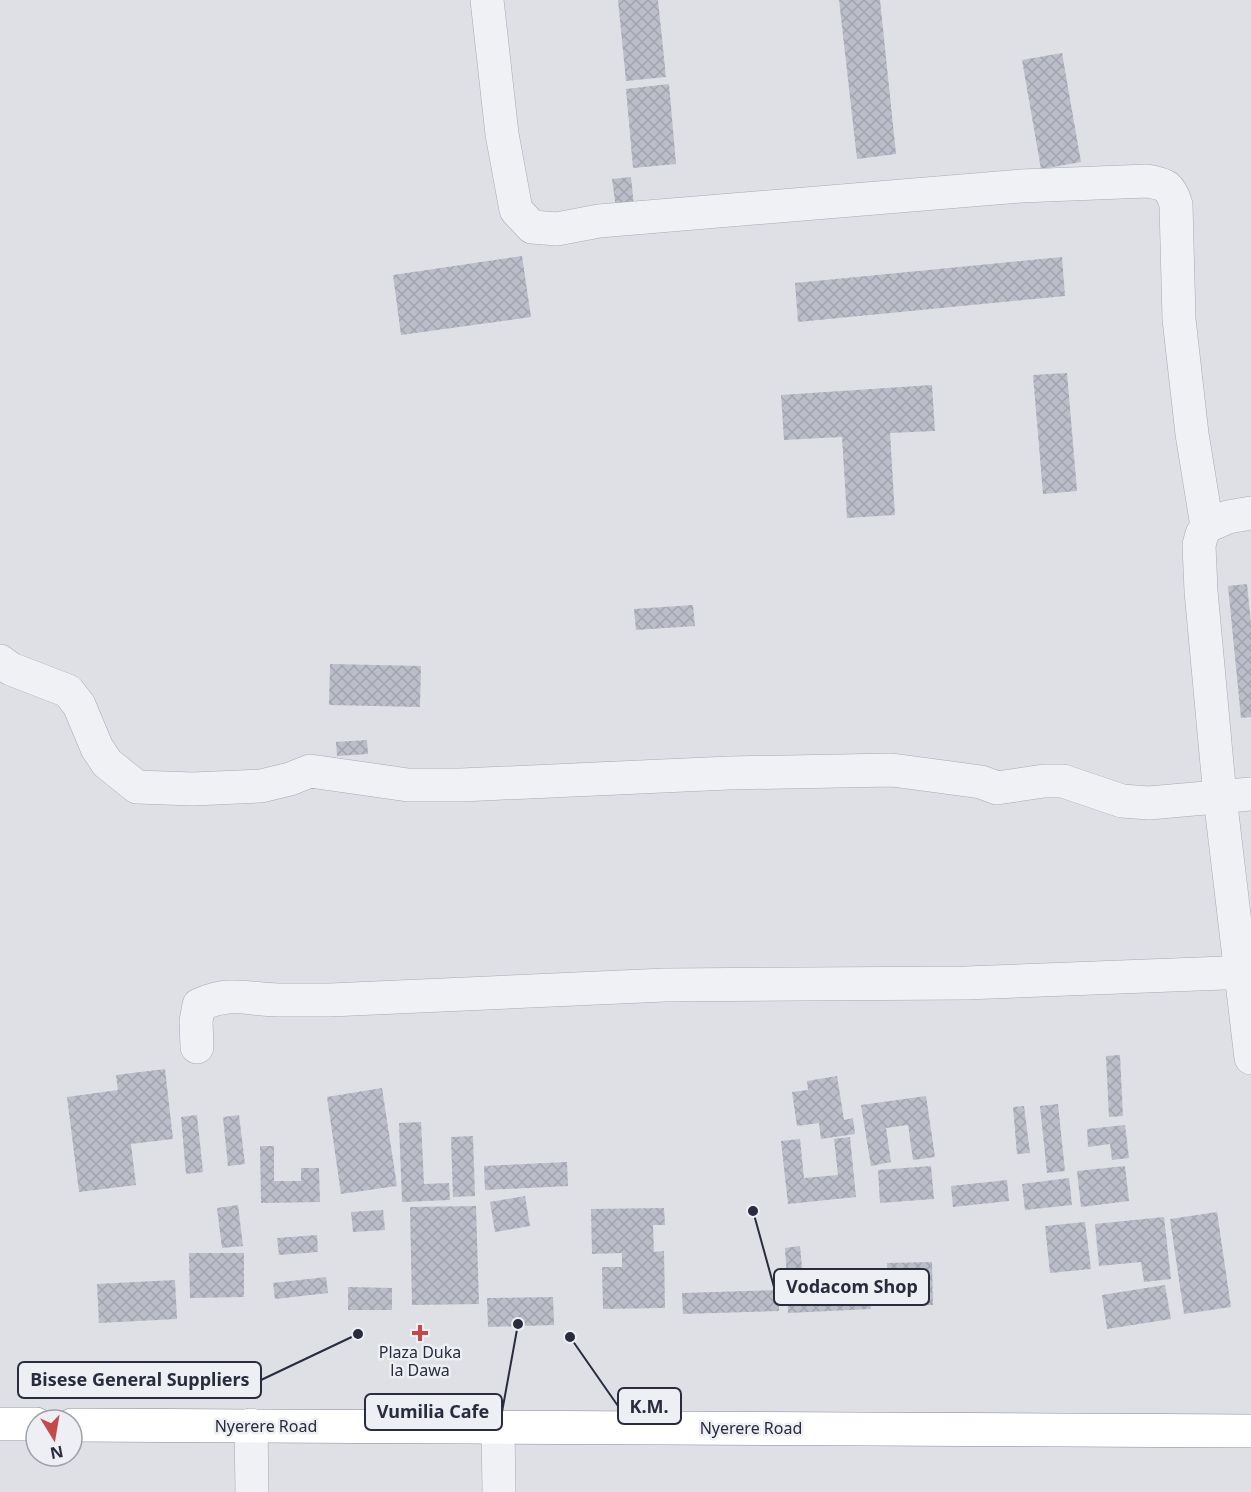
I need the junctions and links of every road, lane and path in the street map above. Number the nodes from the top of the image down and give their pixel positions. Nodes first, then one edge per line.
1 (488, 0) edge
2 (1251, 513) edge
3 (1206, 526) junction
4 (0, 661) edge
5 (1235, 795) edge
6 (1247, 972) edge
7 (197, 1047) dead end
8 (1251, 1058) edge
9 (0, 1424) edge
10 (24, 1425) edge
11 (84, 1425) edge
12 (251, 1425) junction
13 (498, 1428) junction
14 (1251, 1431) edge
15 (252, 1492) edge
16 (499, 1492) edge

1 - 3 street
2 - 3 street
3 - 5 street
4 - 5 street
5 - 6 street
6 - 7 street
6 - 8 street
9 - 10 highway
11 - 12 highway, Nyerere Road
12 - 13 highway, Nyerere Road
12 - 15 street
13 - 14 highway, Nyerere Road
13 - 16 street

